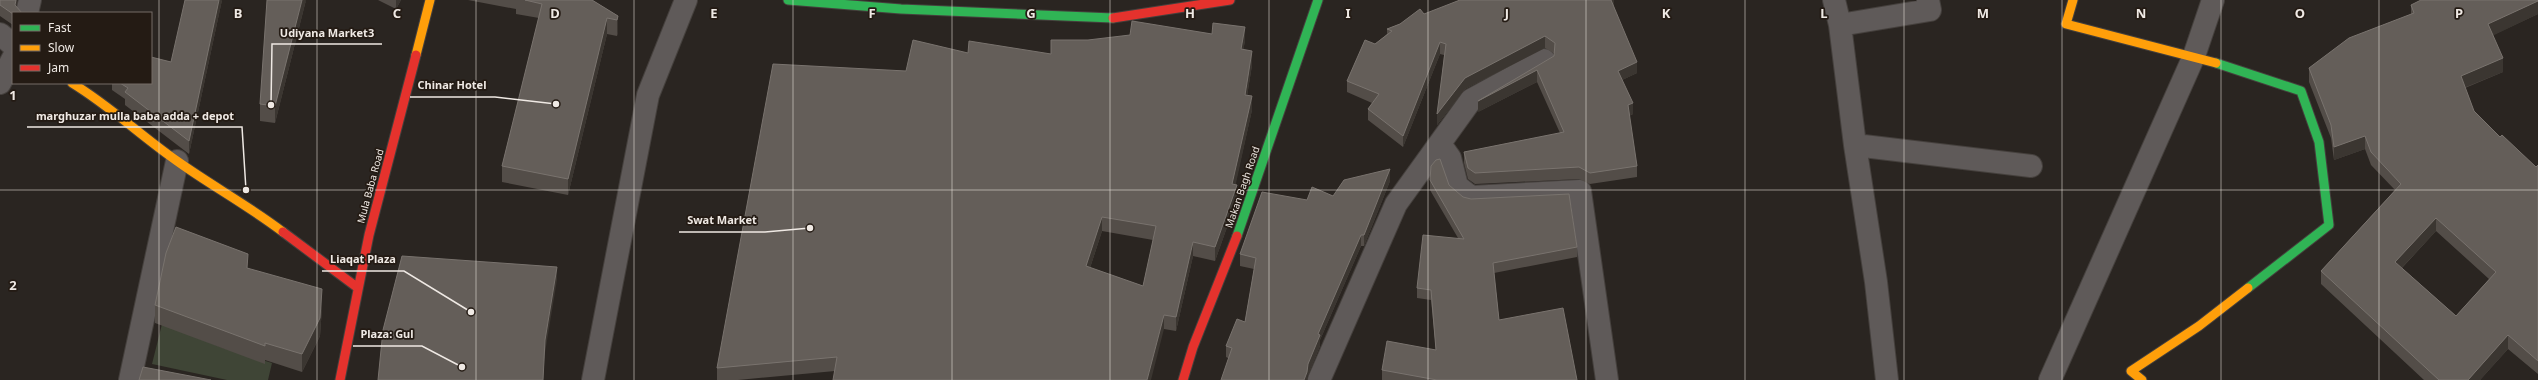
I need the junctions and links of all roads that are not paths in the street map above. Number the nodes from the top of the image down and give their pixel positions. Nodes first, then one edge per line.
1 (30, 0) edge
2 (430, 0) edge
3 (686, 0) edge
4 (788, 0) edge
5 (1230, 0) edge
6 (1318, 0) edge
7 (1834, 0) edge
8 (1928, 0) edge
9 (2073, 0) edge
10 (2214, 0) edge
11 (27, 12) edge
12 (1840, 24) junction
13 (0, 34) edge
14 (12, 44) edge
15 (2194, 56) junction
16 (12, 60) edge
17 (1544, 60) edge
18 (0, 83) edge
19 (74, 84) edge
20 (1440, 144) junction
21 (1855, 145) junction
22 (177, 161) junction
23 (2031, 166) dead end
24 (358, 288) junction
25 (130, 380) edge
26 (340, 380) edge
27 (593, 380) edge
28 (1183, 380) edge
29 (1319, 380) edge
30 (1607, 380) edge
31 (1887, 380) edge
32 (2050, 380) edge
33 (2142, 380) edge

1 - 11 street
2 - 24 main road, Mula Baba Road
3 - 27 street
4 - 5 main road
6 - 28 main road, Makan Bagh Road
7 - 12 street
8 - 12 street
9 - 15 main road
10 - 15 street
12 - 21 street
13 - 14 street
15 - 32 street
15 - 33 main road
16 - 18 street
17 - 20 street
19 - 22 main road
20 - 29 street
20 - 30 street
21 - 23 street
21 - 31 street
22 - 24 main road
22 - 25 street
24 - 26 main road, Mula Baba Road

